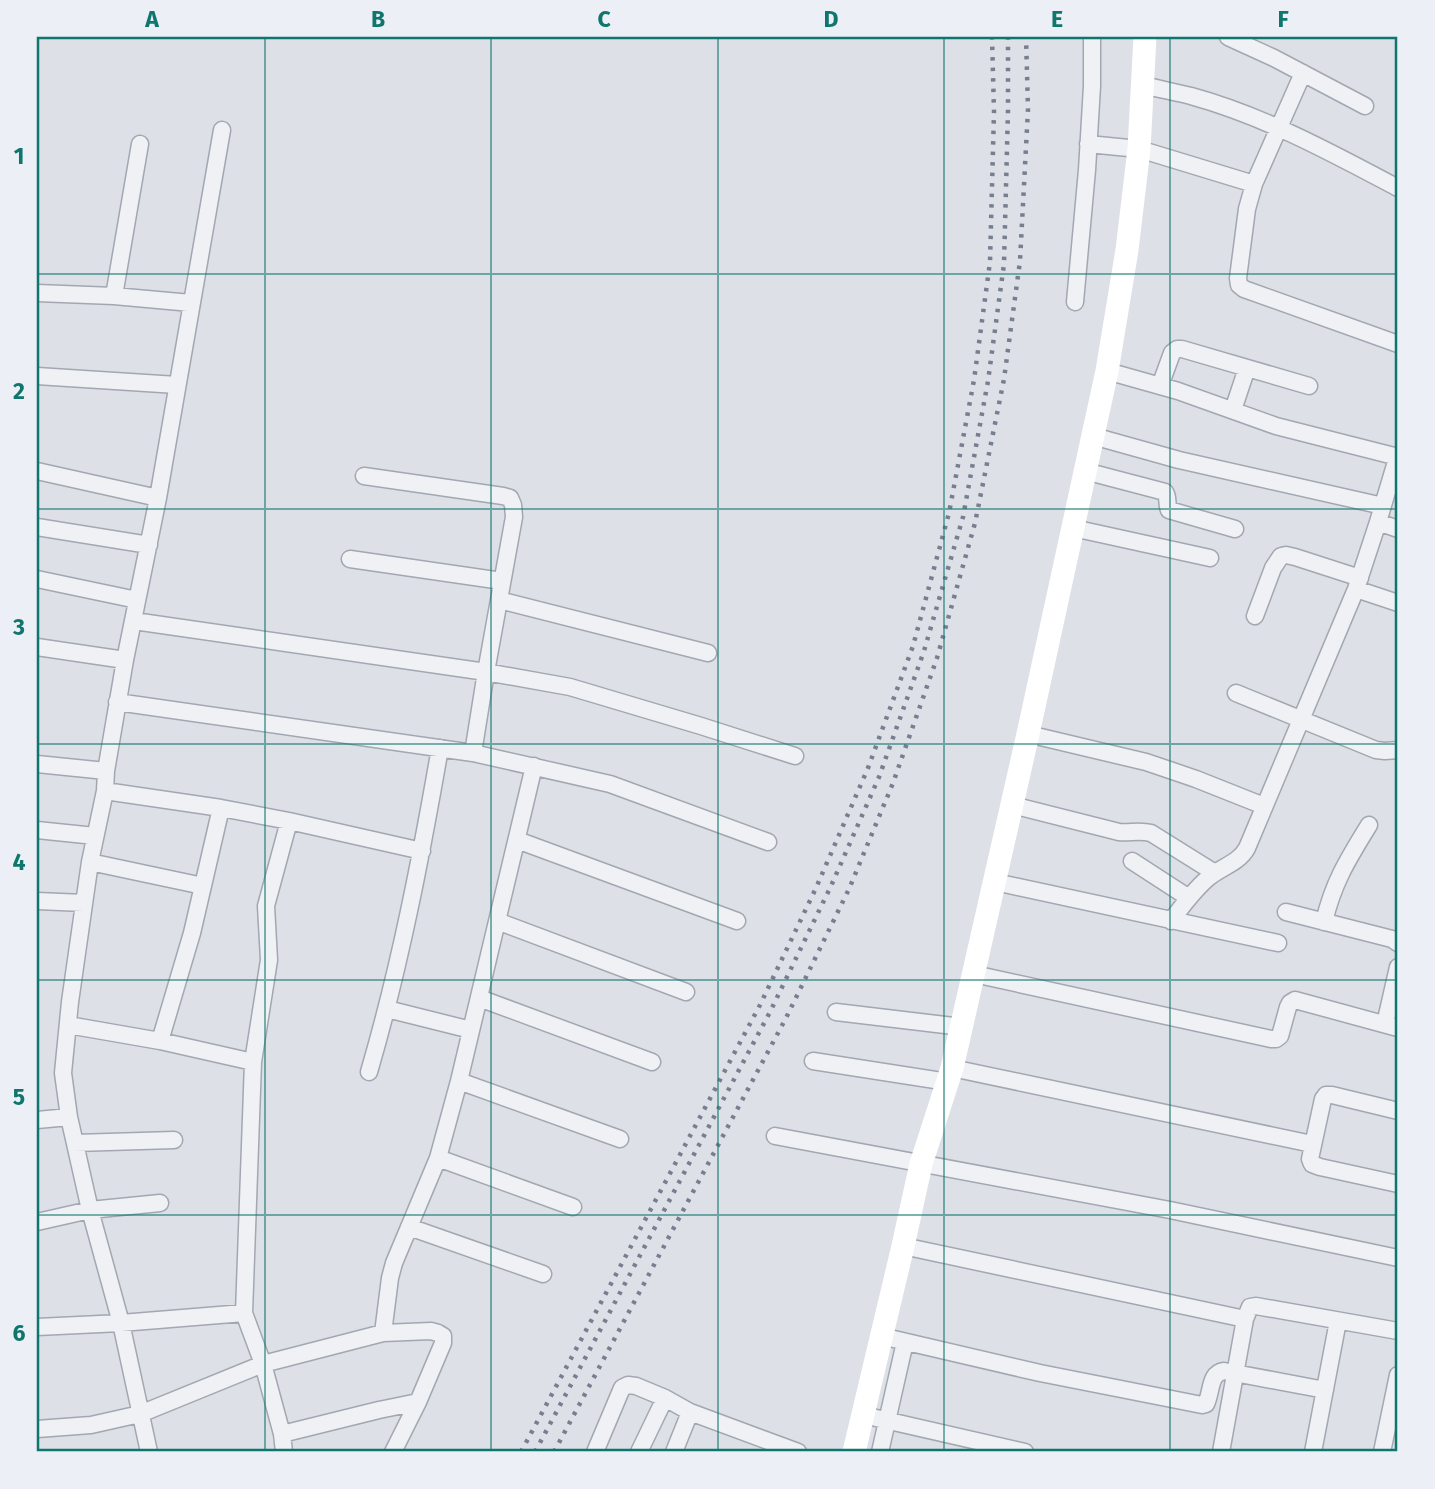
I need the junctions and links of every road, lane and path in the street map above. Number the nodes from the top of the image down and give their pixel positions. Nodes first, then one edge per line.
1 (1092, 37) edge
2 (1145, 37) edge
3 (1228, 37) edge
4 (1303, 73) junction
5 (1143, 85) junction
6 (1365, 106) dead end
7 (1279, 129) junction
8 (222, 130) dead end
9 (140, 144) dead end
10 (1088, 144) junction
11 (1139, 149) junction
12 (1254, 184) junction
13 (1398, 188) edge
14 (37, 293) edge
15 (114, 296) junction
16 (1075, 302) dead end
17 (191, 303) junction
18 (1398, 344) edge
19 (1247, 368) junction
20 (1107, 371) junction
21 (37, 376) edge
22 (177, 385) junction
23 (1160, 386) junction
24 (1309, 386) dead end
25 (1233, 411) junction
26 (1093, 436) junction
27 (1398, 456) edge
28 (37, 471) edge
29 (1085, 471) junction
30 (364, 476) dead end
31 (158, 498) junction
32 (1383, 506) junction
33 (1378, 522) junction
34 (37, 527) edge
35 (1073, 528) junction
36 (1235, 529) dead end
37 (1398, 529) edge
38 (149, 545) junction
39 (1210, 558) dead end
40 (350, 559) dead end
41 (37, 579) edge
42 (502, 581) junction
43 (1358, 584) junction
44 (137, 600) junction
45 (499, 600) junction
46 (1398, 603) edge
47 (1255, 617) dead end
48 (134, 621) junction
49 (37, 647) edge
50 (708, 653) dead end
51 (124, 660) junction
52 (486, 672) junction
53 (1236, 693) dead end
54 (117, 702) junction
55 (1301, 719) junction
56 (1028, 734) junction
57 (440, 748) junction
58 (1398, 750) edge
59 (474, 753) junction
60 (795, 756) dead end
61 (37, 764) edge
62 (534, 766) junction
63 (106, 771) junction
64 (105, 791) junction
65 (1012, 805) junction
66 (1265, 806) junction
67 (220, 808) junction
68 (289, 821) junction
69 (1369, 825) dead end
70 (37, 830) edge
71 (95, 836) junction
72 (517, 840) junction
73 (768, 842) dead end
74 (422, 851) junction
75 (1132, 860) dead end
76 (90, 862) junction
77 (1215, 873) junction
78 (995, 881) junction
79 (202, 886) junction
80 (1189, 898) junction
81 (37, 901) edge
82 (85, 903) junction
83 (1286, 912) dead end
84 (497, 920) junction
85 (737, 921) dead end
86 (1171, 921) junction
87 (1324, 922) junction
88 (1278, 943) dead end
89 (1398, 943) edge
90 (1398, 967) edge
91 (974, 974) junction
92 (686, 992) dead end
93 (480, 998) junction
94 (387, 1009) junction
95 (836, 1012) dead end
96 (68, 1025) junction
97 (1392, 1026) edge
98 (962, 1027) junction
99 (471, 1030) junction
100 (160, 1041) junction
101 (813, 1061) dead end
102 (253, 1062) junction
103 (652, 1062) dead end
104 (369, 1072) dead end
105 (950, 1075) junction
106 (459, 1081) junction
107 (1398, 1111) edge
108 (69, 1117) junction
109 (37, 1120) edge
110 (775, 1136) dead end
111 (620, 1139) dead end
112 (174, 1140) dead end
113 (75, 1143) junction
114 (1312, 1144) junction
115 (438, 1158) junction
116 (921, 1164) junction
117 (1398, 1184) edge
118 (160, 1203) dead end
119 (573, 1207) dead end
120 (90, 1209) junction
121 (37, 1222) edge
122 (409, 1227) junction
123 (904, 1246) junction
124 (1398, 1258) edge
125 (542, 1274) dead end
126 (244, 1312) junction
127 (1245, 1319) junction
128 (1338, 1321) junction
129 (121, 1323) junction
130 (37, 1327) edge
131 (1398, 1331) edge
132 (383, 1333) junction
133 (881, 1336) junction
134 (905, 1342) junction
135 (263, 1364) junction
136 (1235, 1372) junction
137 (1398, 1375) edge
138 (1325, 1390) junction
139 (665, 1398) junction
140 (418, 1402) junction
141 (691, 1412) junction
142 (140, 1415) junction
143 (863, 1415) junction
144 (887, 1420) junction
145 (37, 1429) edge
146 (282, 1434) junction
147 (149, 1452) edge
148 (284, 1452) edge
149 (393, 1452) edge
150 (595, 1452) edge
151 (639, 1452) edge
152 (674, 1452) edge
153 (798, 1452) edge
154 (854, 1452) edge
155 (880, 1452) edge
156 (1025, 1452) edge
157 (1221, 1452) edge
158 (1312, 1452) edge
159 (1382, 1452) edge

1 - 10 street
2 - 5 street
3 - 4 street
4 - 6 street
4 - 7 street
5 - 7 street
5 - 11 street
7 - 12 street
7 - 13 street
8 - 17 street
9 - 15 street
10 - 11 street
10 - 16 street
11 - 12 street
11 - 20 street
12 - 18 street
14 - 15 street
15 - 17 street
17 - 22 street
19 - 23 street
19 - 24 street
19 - 25 street
20 - 23 street
20 - 26 street
21 - 22 street
22 - 31 street
23 - 25 street
25 - 27 street
26 - 29 street
26 - 32 street
27 - 32 street
28 - 31 street
29 - 35 street
29 - 36 street
30 - 42 street
31 - 38 street
32 - 33 street
33 - 37 street
33 - 43 street
34 - 38 street
35 - 39 street
35 - 56 street
38 - 44 street
40 - 42 street
41 - 44 street
42 - 45 street
43 - 46 street
43 - 47 street
43 - 55 street
44 - 48 street
45 - 50 street
45 - 52 street
48 - 51 street
48 - 52 street
49 - 51 street
51 - 54 street
52 - 59 street
52 - 60 street
53 - 55 street
54 - 57 street
54 - 63 street
55 - 58 street
55 - 66 street
56 - 65 street
56 - 66 street
57 - 59 street
57 - 74 street
59 - 62 street
61 - 63 street
62 - 72 street
62 - 73 street
63 - 64 street
64 - 67 street
64 - 71 street
65 - 77 street
65 - 78 street
66 - 77 street
67 - 68 street
67 - 79 street
68 - 74 street
68 - 102 street
69 - 87 street
70 - 71 street
71 - 76 street
72 - 84 street
72 - 85 street
74 - 94 street
75 - 80 street
76 - 79 street
76 - 82 street
77 - 80 street
78 - 86 street
78 - 91 street
79 - 100 street
80 - 86 street
81 - 82 street
82 - 96 street
83 - 87 street
84 - 92 street
84 - 93 street
86 - 88 street
87 - 89 street
90 - 97 street
91 - 97 street
91 - 98 street
93 - 99 street
93 - 103 street
94 - 99 street
94 - 104 street
95 - 98 street
96 - 100 street
96 - 108 street
98 - 105 street
99 - 106 street
100 - 102 street
101 - 105 street
102 - 126 street
105 - 114 street
105 - 116 street
106 - 111 street
106 - 115 street
107 - 114 street
108 - 109 street
108 - 113 street
110 - 116 street
112 - 113 street
113 - 120 street
114 - 117 street
115 - 119 street
115 - 122 street
116 - 123 street
116 - 124 street
118 - 120 street
120 - 121 street
120 - 129 street
122 - 125 street
122 - 132 street
123 - 127 street
123 - 133 street
126 - 129 street
126 - 135 street
127 - 128 street
127 - 136 street
128 - 131 street
128 - 138 street
129 - 130 street
129 - 142 street
132 - 135 street
132 - 140 street
133 - 134 street
133 - 143 street
134 - 136 street
134 - 144 street
135 - 142 street
135 - 146 street
136 - 138 street
136 - 157 street
137 - 159 street
138 - 158 street
139 - 141 street
139 - 150 street
139 - 151 street
140 - 146 street
140 - 149 street
141 - 152 street
141 - 153 street
142 - 145 street
142 - 147 street
143 - 144 street
143 - 154 street
144 - 155 street
144 - 156 street
146 - 148 street

